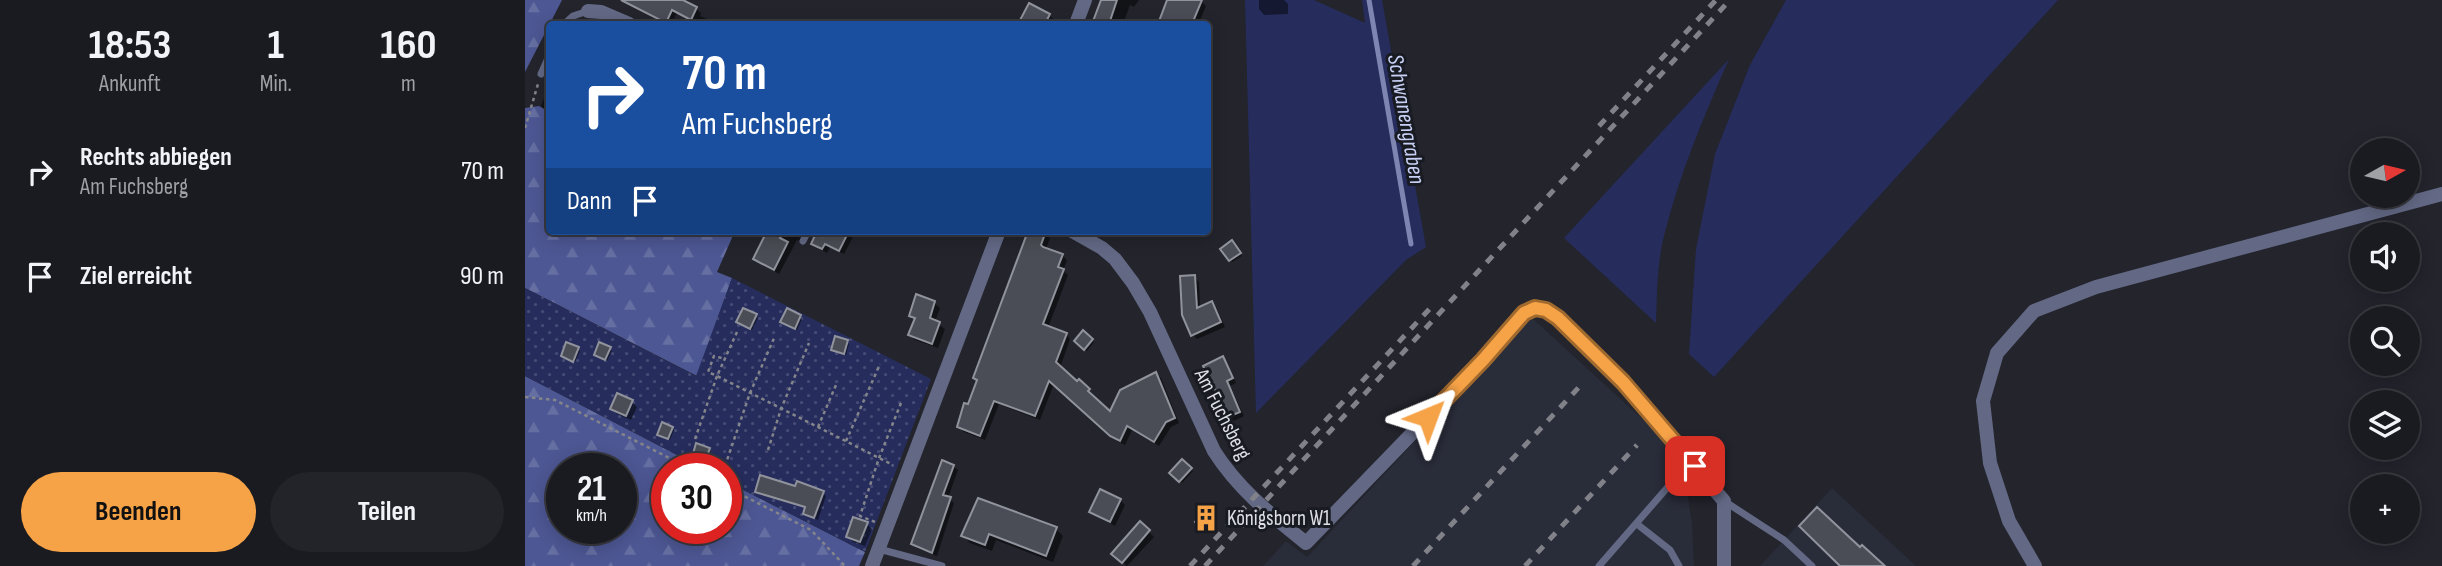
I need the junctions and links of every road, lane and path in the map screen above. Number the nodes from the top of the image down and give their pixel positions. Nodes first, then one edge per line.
1 (1085, 0) edge
2 (588, 10) joint
3 (567, 21) edge
4 (622, 21) edge
5 (1077, 21) edge
6 (546, 63) edge
7 (541, 75) joint
8 (525, 128) edge
9 (2442, 194) edge
10 (806, 235) edge
11 (998, 235) edge
12 (1079, 235) edge
13 (803, 241) dead end
14 (737, 332) dead end
15 (775, 336) dead end
16 (809, 343) dead end
17 (725, 359) junction
18 (880, 364) dead end
19 (717, 376) junction
20 (836, 385) dead end
21 (750, 393) junction
22 (525, 397) edge
23 (901, 403) dead end
24 (781, 409) junction
25 (818, 428) junction
26 (695, 439) dead end
27 (846, 442) junction
28 (768, 450) dead end
29 (659, 453) edge
30 (729, 453) edge
31 (879, 458) junction
32 (908, 474) junction
33 (1667, 488) dead end
34 (742, 495) edge
35 (1724, 501) junction
36 (1637, 523) junction
37 (888, 527) junction
38 (878, 549) junction
39 (845, 566) edge
40 (872, 566) edge
41 (942, 566) edge
42 (1599, 566) edge
43 (1679, 566) edge
44 (1724, 566) edge
45 (1812, 566) edge
46 (2035, 566) edge

1 - 5 street
2 - 3 lane
2 - 4 street
6 - 7 lane
7 - 8 path
9 - 46 street
10 - 13 lane
11 - 32 street
12 - 35 street, Am Fuchsberg
14 - 17 path
15 - 21 path
16 - 24 path
17 - 19 path
17 - 19 path
18 - 27 path
19 - 21 path
19 - 26 path
20 - 25 path
21 - 24 path
21 - 30 path
22 - 29 path
23 - 31 path
24 - 25 path
24 - 28 path
25 - 27 path
27 - 31 path
31 - 32 path
31 - 37 path
32 - 37 street
33 - 36 lane
34 - 39 path
35 - 44 street
35 - 45 lane
36 - 42 lane
36 - 43 lane
37 - 38 street
38 - 40 street
38 - 41 lane

